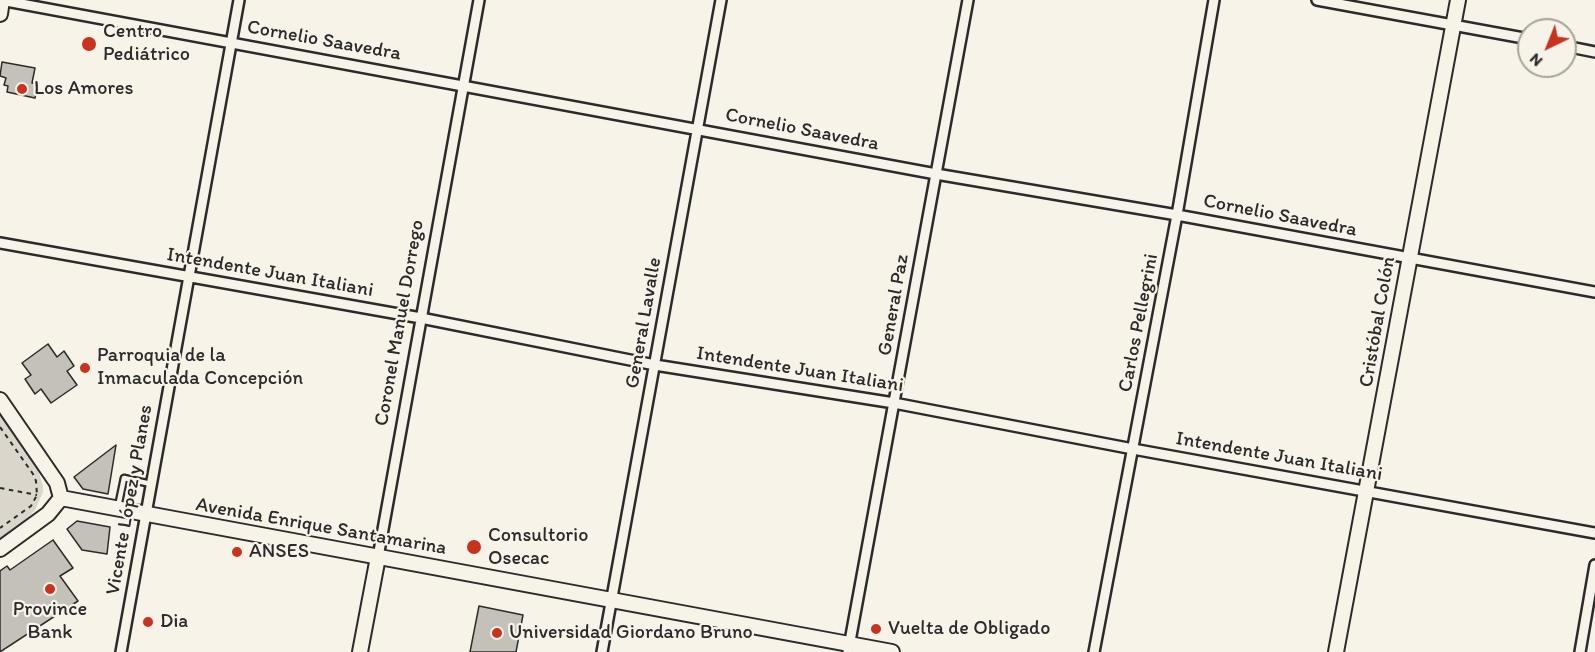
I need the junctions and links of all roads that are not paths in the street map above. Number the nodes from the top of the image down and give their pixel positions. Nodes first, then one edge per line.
1 (2, 0) edge
2 (239, 0) edge
3 (479, 0) edge
4 (721, 0) edge
5 (968, 0) edge
6 (1214, 0) edge
7 (1317, 0) edge
8 (1458, 0) edge
9 (0, 14) edge
10 (1454, 25) junction
11 (1517, 37) edge
12 (231, 43) junction
13 (1577, 48) edge
14 (1595, 52) edge
15 (463, 85) junction
16 (697, 128) junction
17 (936, 174) junction
18 (1177, 215) junction
19 (0, 243) edge
20 (1409, 258) junction
21 (189, 277) junction
22 (1595, 292) edge
23 (421, 318) junction
24 (655, 364) junction
25 (0, 400) edge
26 (894, 404) junction
27 (1133, 449) junction
28 (151, 484) junction
29 (1366, 491) junction
30 (61, 498) junction
31 (117, 509) junction
32 (146, 514) junction
33 (1595, 533) edge
34 (0, 549) edge
35 (378, 557) junction
36 (1595, 565) edge
37 (612, 601) junction
38 (849, 648) edge
39 (121, 652) edge
40 (360, 652) edge
41 (602, 652) edge
42 (892, 652) edge
43 (1094, 652) edge
44 (1336, 652) edge
45 (1580, 652) edge

1 - 9 main road
1 - 12 street, Cornelio Saavedra
2 - 12 street, Vicente López y Planes
3 - 15 street, Coronel Manuel Dorrego
4 - 16 street, General Lavalle
5 - 17 street, General Paz
6 - 18 street, Carlos Pellegrini
7 - 10 street
8 - 10 main road, Cristóbal Colón
10 - 11 street
10 - 20 main road, Cristóbal Colón
12 - 15 street, Cornelio Saavedra
12 - 21 street, Vicente López y Planes
13 - 14 street
15 - 16 street, Cornelio Saavedra
15 - 23 street, Coronel Manuel Dorrego
16 - 17 street, Cornelio Saavedra
16 - 24 street, General Lavalle
17 - 18 street, Cornelio Saavedra
17 - 26 street, General Paz
18 - 20 street, Cornelio Saavedra
18 - 27 street, Carlos Pellegrini
19 - 21 street, Intendente Juan Italiani
20 - 22 street, Cornelio Saavedra
20 - 29 main road, Cristóbal Colón
21 - 23 street, Intendente Juan Italiani
21 - 28 street, Vicente López y Planes
23 - 24 street, Intendente Juan Italiani
23 - 35 street, Coronel Manuel Dorrego
24 - 26 street, Intendente Juan Italiani
24 - 37 street, General Lavalle
25 - 30 main road
26 - 27 street, Intendente Juan Italiani
26 - 38 street, General Paz
27 - 29 street, Intendente Juan Italiani
27 - 43 street, Carlos Pellegrini
28 - 31 lane
28 - 32 street, Vicente López y Planes
29 - 33 street, Intendente Juan Italiani
29 - 44 main road, Cristóbal Colón
30 - 31 main road, Avenida Enrique Santamarina
30 - 34 main road
31 - 32 main road, Avenida Enrique Santamarina
32 - 35 main road, Avenida Enrique Santamarina
32 - 39 street, Vicente López y Planes
35 - 37 main road, Avenida Enrique Santamarina
35 - 40 main road, Coronel Manuel Dorrego
36 - 45 street
37 - 38 main road, Avenida Enrique Santamarina
37 - 41 street, General Lavalle
38 - 42 main road, Avenida Enrique Santamarina

